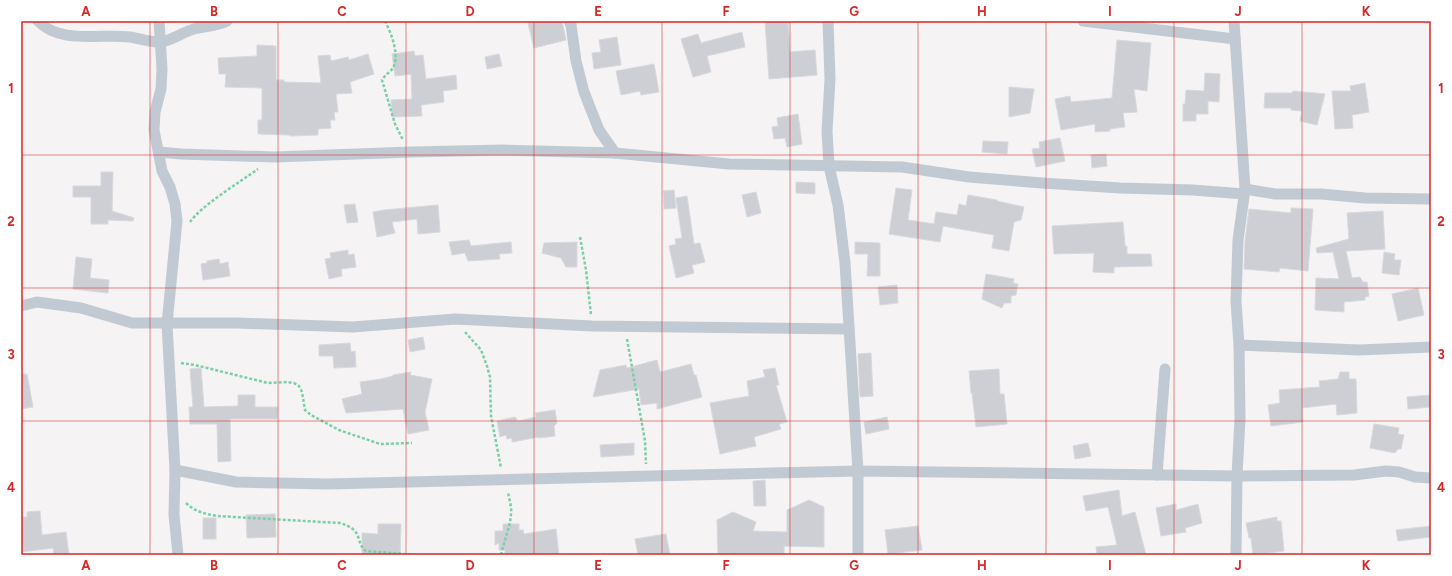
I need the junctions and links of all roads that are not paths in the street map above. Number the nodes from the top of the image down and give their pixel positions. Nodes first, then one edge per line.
1 (38, 21) edge
2 (159, 21) edge
3 (227, 21) edge
4 (569, 21) edge
5 (828, 21) edge
6 (1083, 21) edge
7 (1234, 21) edge
8 (1235, 40) junction
9 (160, 42) junction
10 (159, 152) junction
11 (616, 154) junction
12 (829, 166) junction
13 (1245, 191) junction
14 (1431, 199) edge
15 (21, 306) edge
16 (167, 324) junction
17 (849, 329) junction
18 (1239, 345) junction
19 (1431, 347) edge
20 (1165, 369) dead end
21 (175, 470) junction
22 (858, 471) junction
23 (1157, 475) junction
24 (1237, 476) junction
25 (1431, 478) edge
26 (178, 555) edge
27 (858, 555) edge
28 (1236, 555) edge

1 - 9 street
2 - 9 street
3 - 9 street
4 - 11 street
5 - 12 street
6 - 8 street
7 - 8 street
8 - 13 street
9 - 10 street
10 - 11 street
10 - 16 street
11 - 12 street
12 - 13 street
12 - 17 street
13 - 14 street
13 - 18 street
15 - 16 street
16 - 17 street
16 - 21 street
17 - 22 street
18 - 19 street
18 - 24 street
20 - 23 street
21 - 22 street
21 - 26 street
22 - 23 street
22 - 27 street
23 - 24 street
24 - 25 street
24 - 28 street

